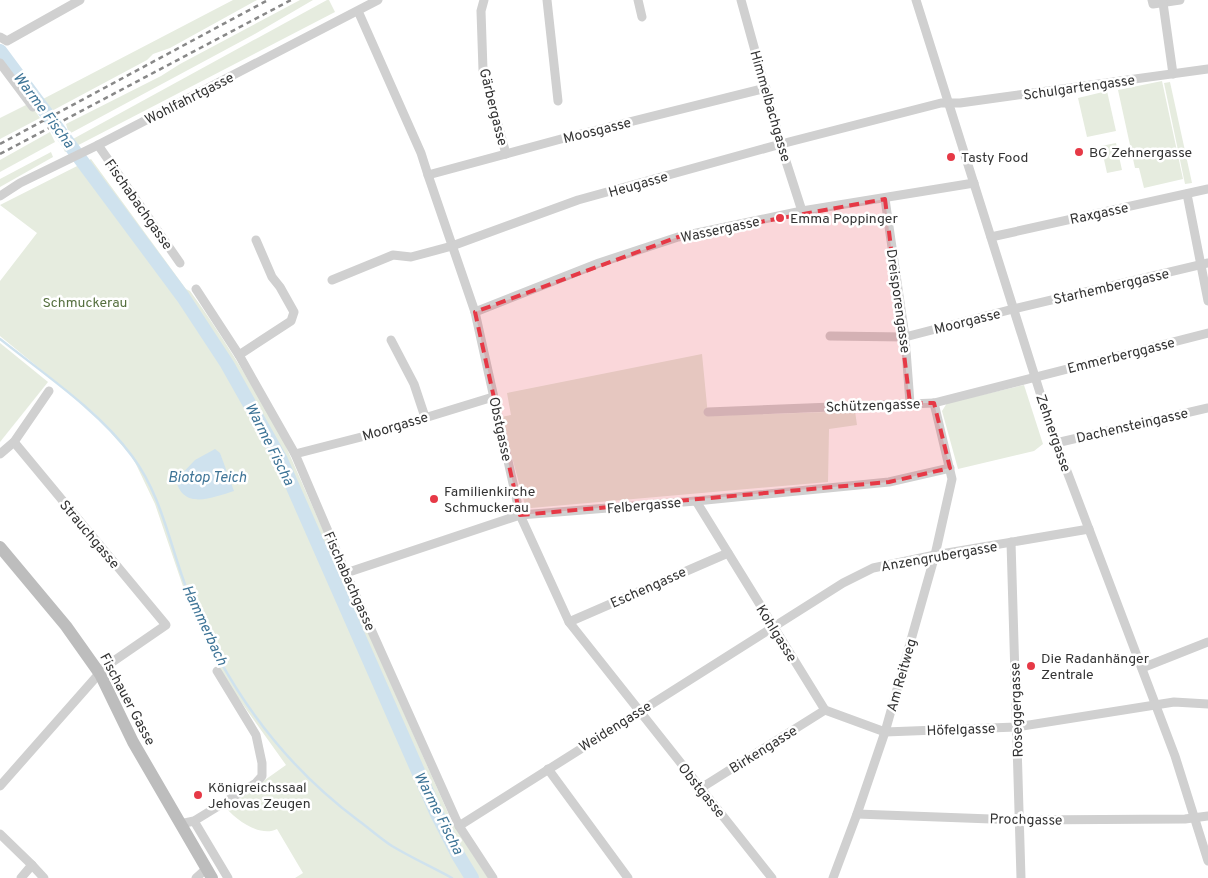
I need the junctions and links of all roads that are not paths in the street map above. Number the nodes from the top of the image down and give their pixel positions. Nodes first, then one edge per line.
1 (80, 0) edge
2 (378, 0) edge
3 (484, 0) edge
4 (547, 0) edge
5 (638, 0) edge
6 (741, 0) edge
7 (916, 0) edge
8 (1180, 0) edge
9 (1153, 2) edge
10 (1163, 3) junction
11 (358, 11) junction
12 (642, 18) dead end
13 (0, 37) edge
14 (0, 63) edge
15 (1208, 69) edge
16 (1173, 74) junction
17 (766, 88) junction
18 (558, 102) dead end
19 (950, 103) junction
20 (32, 107) dead end
21 (781, 144) junction
22 (98, 145) junction
23 (506, 154) junction
24 (428, 175) junction
25 (974, 183) junction
26 (1208, 189) edge
27 (1187, 194) junction
28 (0, 196) edge
29 (885, 199) junction
30 (802, 211) junction
31 (991, 237) junction
32 (256, 240) dead end
33 (452, 246) junction
34 (180, 263) dead end
35 (1204, 264) edge
36 (332, 280) dead end
37 (196, 289) dead end
38 (1208, 301) edge
39 (1013, 309) junction
40 (475, 312) junction
41 (1208, 333) edge
42 (830, 336) dead end
43 (905, 337) junction
44 (391, 340) dead end
45 (239, 355) junction
46 (1034, 376) junction
47 (49, 391) dead end
48 (493, 396) junction
49 (934, 403) junction
50 (910, 404) junction
51 (1208, 408) edge
52 (708, 412) dead end
53 (425, 417) junction
54 (14, 442) junction
55 (1056, 443) junction
56 (0, 454) edge
57 (295, 454) junction
58 (950, 468) junction
59 (696, 501) junction
60 (520, 515) junction
61 (1089, 529) junction
62 (1011, 542) junction
63 (0, 547) edge
64 (728, 553) junction
65 (934, 555) junction
66 (346, 572) junction
67 (569, 622) junction
68 (773, 627) junction
69 (1208, 642) edge
70 (1142, 668) junction
71 (217, 671) dead end
72 (100, 674) junction
73 (1208, 704) edge
74 (1156, 705) junction
75 (825, 710) junction
76 (638, 711) junction
77 (1016, 728) junction
78 (885, 732) junction
79 (548, 769) junction
80 (0, 786) edge
81 (701, 788) junction
82 (857, 814) junction
83 (1208, 816) edge
84 (1195, 818) junction
85 (1020, 820) junction
86 (194, 821) junction
87 (180, 824) junction
88 (459, 826) junction
89 (0, 834) edge
90 (1208, 861) edge
91 (32, 865) junction
92 (209, 874) edge
93 (21, 878) edge
94 (44, 878) edge
95 (196, 878) edge
96 (228, 878) edge
97 (493, 878) edge
98 (628, 878) edge
99 (772, 878) edge
100 (833, 878) edge
101 (1021, 878) edge

1 - 13 street
2 - 11 street, Wohlfahrtgasse
3 - 23 street, Gärbergasse
4 - 18 street
5 - 12 street
6 - 17 street, Himmelbachgasse
7 - 19 street, Zehnergasse
8 - 10 street
9 - 10 street
10 - 16 street
11 - 22 street, Wohlfahrtgasse
11 - 24 street, Obstgasse
14 - 20 street
15 - 16 street, Schulgartengasse
16 - 19 street, Schulgartengasse
17 - 21 street, Himmelbachgasse
17 - 23 street, Moosgasse
19 - 21 street, Heugasse
19 - 25 street, Zehnergasse
21 - 30 street, Himmelbachgasse
21 - 33 street, Heugasse
22 - 28 street, Wohlfahrtgasse
22 - 34 street, Fischabachgasse
23 - 24 street, Moosgasse
24 - 33 street, Obstgasse
25 - 29 street, Wassergasse
25 - 31 street, Zehnergasse
26 - 27 street, Raxgasse
27 - 31 street, Raxgasse
27 - 35 street
29 - 30 street, Wassergasse
29 - 43 street, Dreisporengasse
30 - 40 street, Wassergasse
31 - 39 street, Zehnergasse
32 - 45 street
33 - 36 street, Heugasse
33 - 40 street, Obstgasse
35 - 38 street
35 - 39 street, Starhemberggasse
37 - 45 street, Fischabachgasse
39 - 43 street, Moorgasse
39 - 46 street, Zehnergasse
40 - 48 street, Obstgasse
41 - 46 street, Emmerberggasse
42 - 43 street, Moorgasse
43 - 50 street, Dreisporengasse
44 - 53 street
45 - 57 street, Fischabachgasse
46 - 49 street, Schützengasse
46 - 55 street, Zehnergasse
47 - 54 street
48 - 53 street, Moorgasse
48 - 60 street, Obstgasse
49 - 50 street, Schützengasse
49 - 58 street, Am Reitweg
50 - 52 street, Schützengasse
51 - 55 street, Dachensteingasse
53 - 57 street, Moorgasse
54 - 56 street
54 - 72 street, Strauchgasse
55 - 61 street, Zehnergasse
57 - 66 street, Fischabachgasse
58 - 59 street, Felbergasse
58 - 65 street, Am Reitweg
59 - 60 street, Felbergasse
59 - 64 street, Kohlgasse
60 - 66 street, Felbergasse
60 - 67 street, Obstgasse
61 - 62 street, Anzengrubergasse
61 - 70 street, Zehnergasse
62 - 65 street, Anzengrubergasse
62 - 77 street, Roseggergasse
63 - 72 main road, Fischauer Gasse
64 - 67 street, Eschengasse
64 - 68 street, Kohlgasse
65 - 68 street, Anzengrubergasse
65 - 78 street, Am Reitweg
66 - 88 street, Fischabachgasse
67 - 76 street, Obstgasse
68 - 75 street, Kohlgasse
68 - 76 street, Weidengasse
69 - 70 street
70 - 74 street, Zehnergasse
71 - 86 street
72 - 80 street
72 - 87 main road, Fischauer Gasse
73 - 74 street, Höfelgasse
74 - 77 street, Höfelgasse
74 - 84 street, Zehnergasse
75 - 78 street
75 - 81 street, Birkengasse
76 - 79 street, Weidengasse
76 - 81 street, Obstgasse
77 - 78 street, Höfelgasse
77 - 85 street, Roseggergasse
78 - 82 street, Am Reitweg
79 - 88 street, Weidengasse
79 - 98 street
81 - 99 street, Obstgasse
82 - 85 street, Prochgasse
82 - 100 street, Am Reitweg
83 - 84 street, Prochgasse
84 - 85 street, Prochgasse
84 - 90 street, Zehnergasse
85 - 101 street, Roseggergasse
86 - 87 street
86 - 96 street
87 - 92 main road, Fischauer Gasse
88 - 97 street, Fischabachgasse
89 - 91 street
91 - 93 street
91 - 94 street
92 - 95 street

